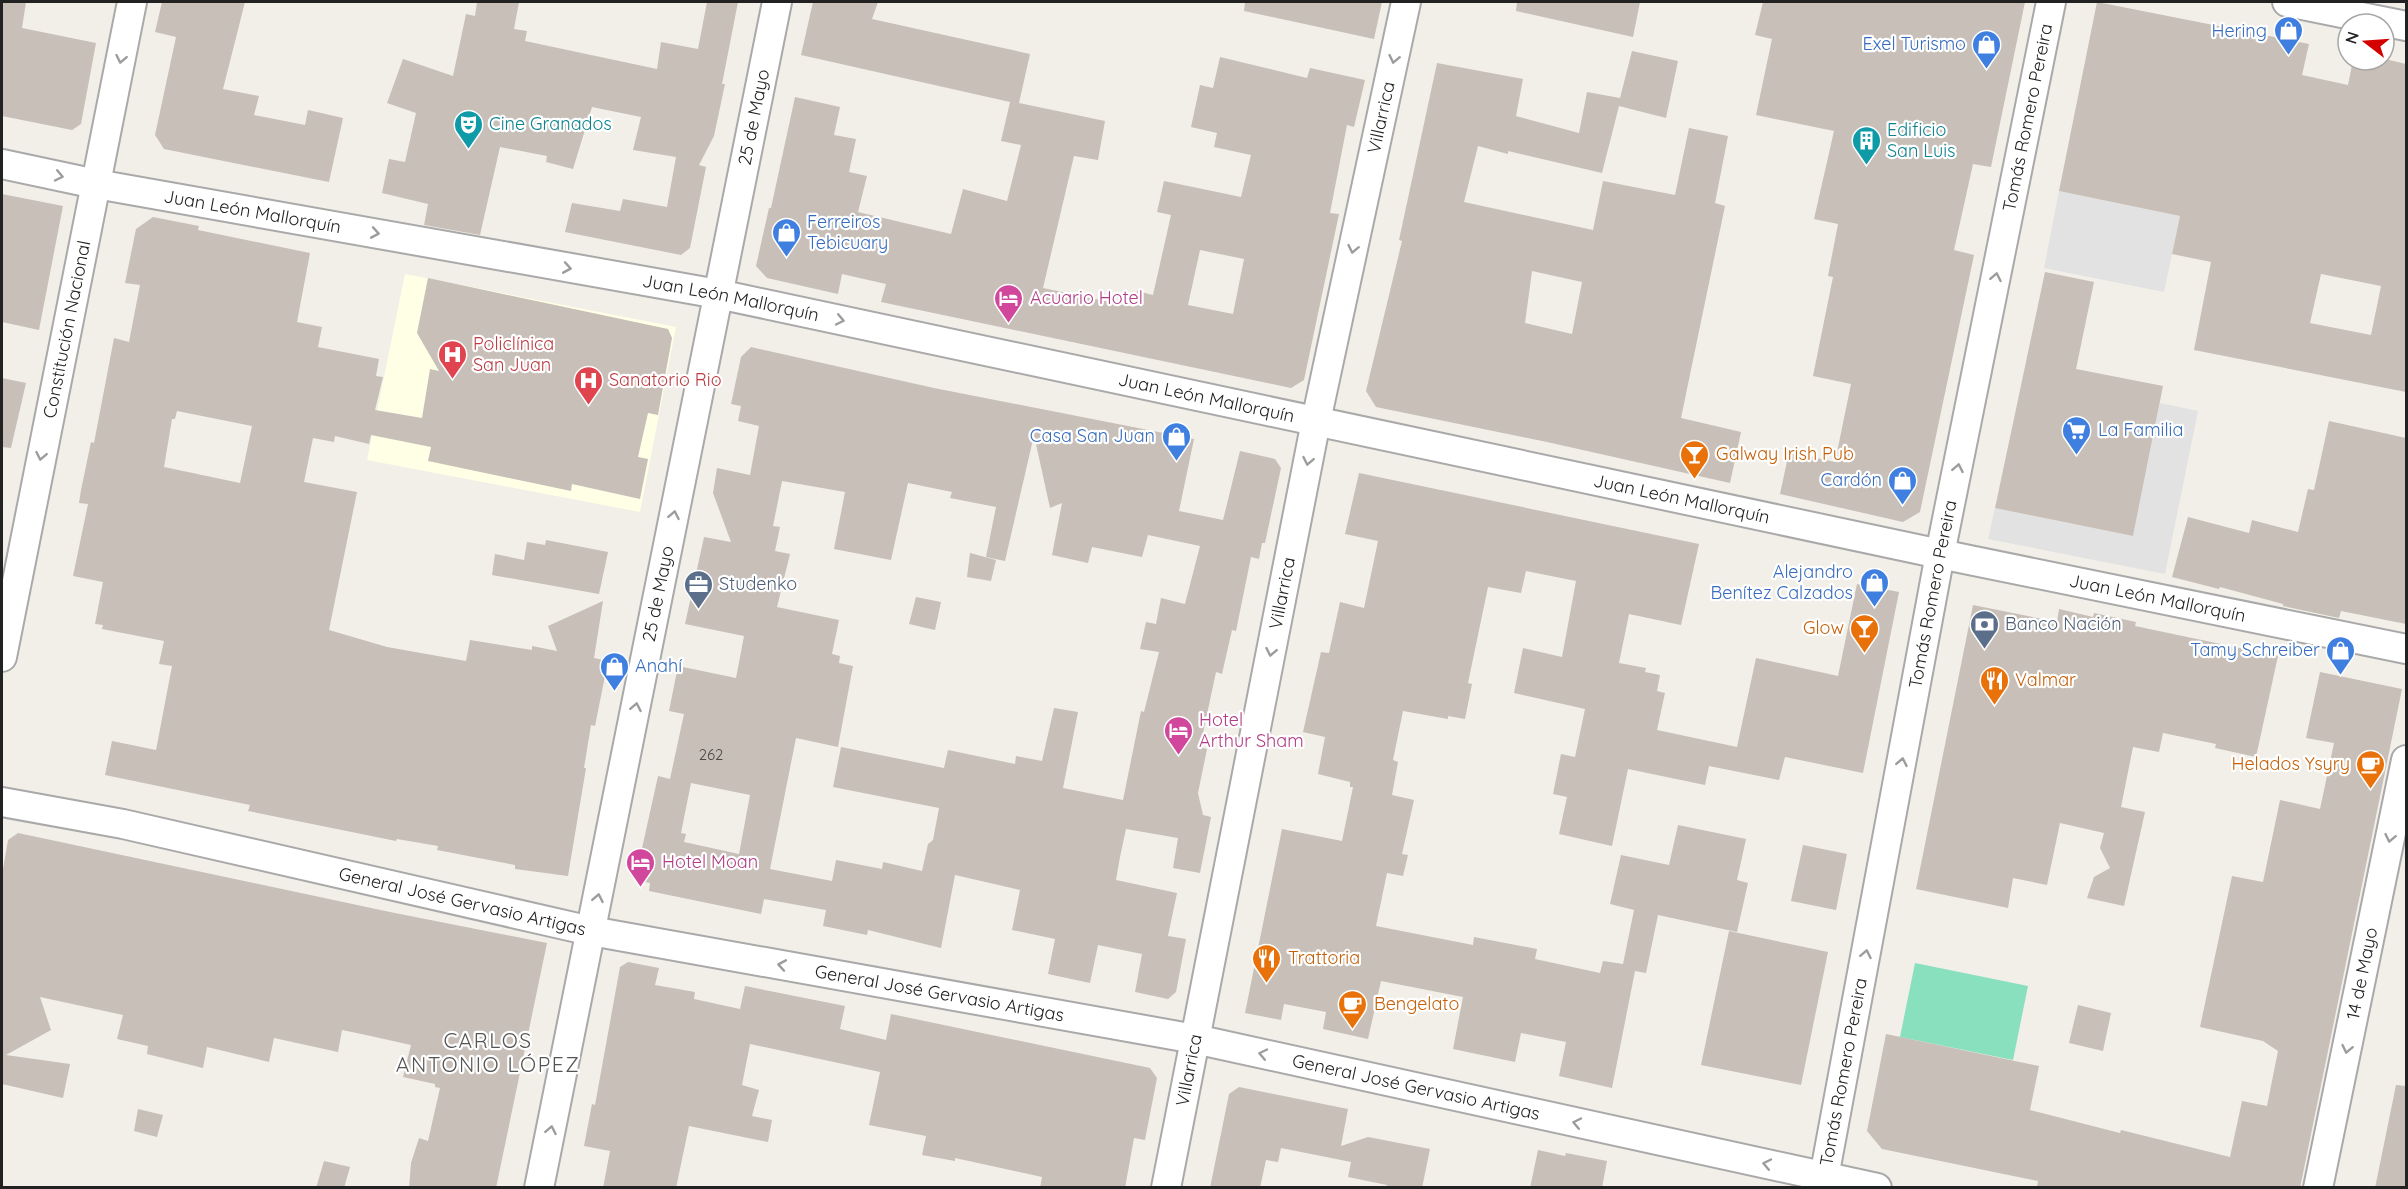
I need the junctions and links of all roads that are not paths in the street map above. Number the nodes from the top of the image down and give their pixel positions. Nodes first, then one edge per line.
1 (132, 2) edge
2 (777, 2) edge
3 (1406, 2) edge
4 (2052, 2) edge
5 (2287, 2) edge
6 (2406, 26) edge
7 (2, 164) edge
8 (96, 184) junction
9 (718, 294) junction
10 (1316, 421) junction
11 (1940, 554) junction
12 (2406, 649) edge
13 (2, 657) edge
14 (2406, 760) edge
15 (2, 802) edge
16 (591, 931) junction
17 (1195, 1040) junction
18 (1823, 1182) edge
19 (539, 1188) edge
20 (1166, 1188) edge
21 (1877, 1188) edge
22 (2318, 1188) edge

1 -> 8 street, Constitución Nacional
2 - 9 street, 25 de Mayo
3 -> 10 street, Villarrica
11 -> 4 street, Tomás Romero Pereira
5 - 6 street
7 -> 8 street, Juan León Mallorquín
8 -> 9 street, Juan León Mallorquín
8 -> 13 street, Constitución Nacional
9 -> 10 street, Juan León Mallorquín
16 -> 9 street, 25 de Mayo
10 - 11 street, Juan León Mallorquín
10 -> 17 street, Villarrica
11 - 12 street, Juan León Mallorquín
18 -> 11 street, Tomás Romero Pereira
14 -> 22 street, 14 de Mayo
15 - 16 street, General José Gervasio Artigas
17 -> 16 street, General José Gervasio Artigas
19 -> 16 street, 25 de Mayo
18 -> 17 street, General José Gervasio Artigas
17 - 20 street, Villarrica
18 - 21 street, General José Gervasio Artigas

